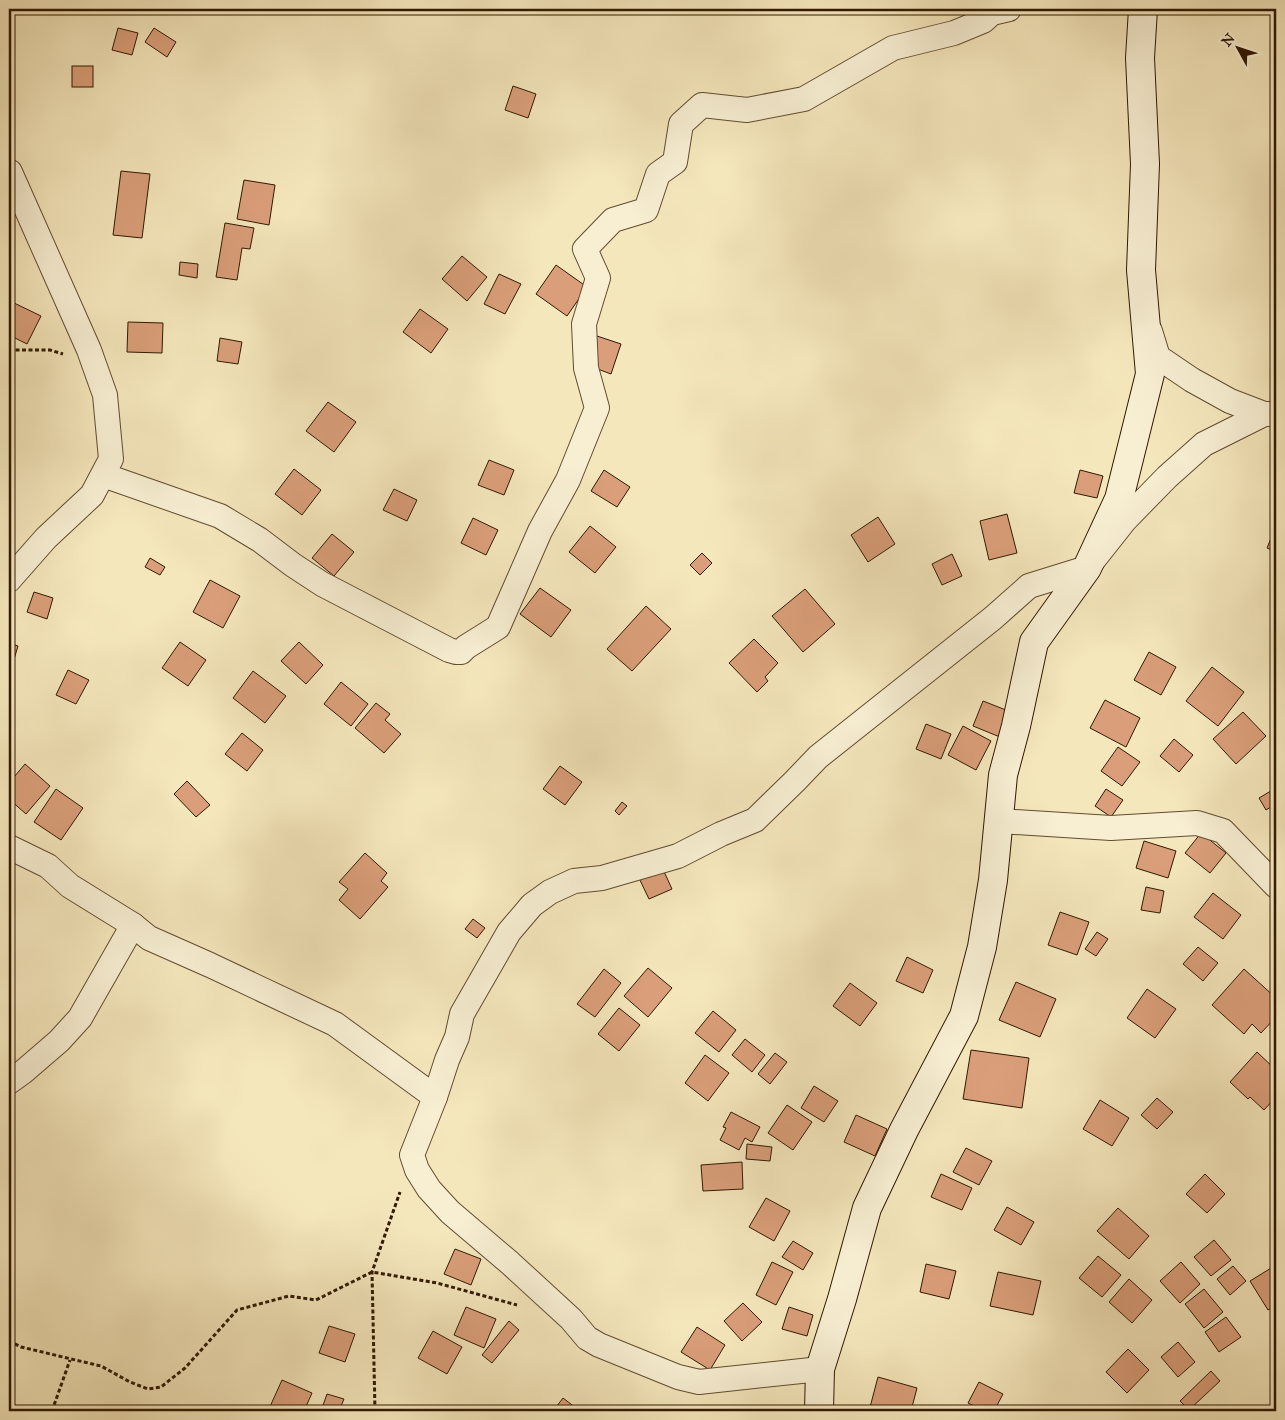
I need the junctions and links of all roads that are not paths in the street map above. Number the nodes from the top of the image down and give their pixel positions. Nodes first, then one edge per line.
1 (1009, 9) edge
2 (1143, 9) edge
3 (10, 172) dead end
4 (1146, 320) junction
5 (1270, 414) edge
6 (103, 475) junction
7 (1087, 568) junction
8 (9, 580) edge
9 (999, 821) junction
10 (9, 847) edge
11 (1276, 886) edge
12 (133, 925) junction
13 (9, 1082) edge
14 (435, 1097) junction
15 (820, 1369) junction
16 (820, 1411) edge

1 - 6 street
2 - 4 street
3 - 6 street
4 - 5 street
4 - 7 street
5 - 7 street
6 - 8 street
7 - 9 street
7 - 14 street
9 - 11 street
9 - 15 street
10 - 12 street
12 - 13 street
12 - 14 street
14 - 15 street
15 - 16 street

